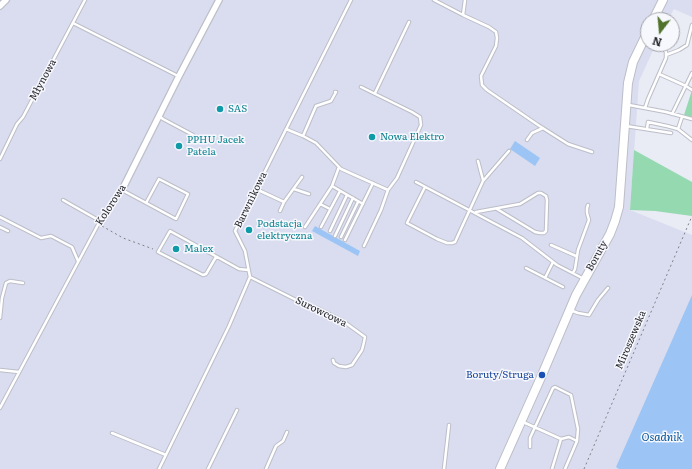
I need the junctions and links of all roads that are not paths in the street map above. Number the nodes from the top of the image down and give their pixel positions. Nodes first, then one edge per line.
1 (6, 0) edge
2 (85, 0) edge
3 (219, 0) edge
4 (351, 0) edge
5 (434, 0) edge
6 (465, 0) edge
7 (663, 0) edge
8 (0, 6) edge
9 (657, 12) edge
10 (463, 15) junction
11 (409, 22) dead end
12 (73, 23) junction
13 (692, 25) edge
14 (640, 50) edge
15 (666, 55) joint
16 (692, 73) edge
17 (659, 74) junction
18 (179, 76) junction
19 (686, 86) junction
20 (361, 87) dead end
21 (692, 90) edge
22 (335, 92) dead end
23 (374, 93) junction
24 (626, 105) junction
25 (645, 108) junction
26 (672, 114) junction
27 (159, 116) junction
28 (682, 117) junction
29 (692, 120) edge
30 (625, 126) junction
31 (543, 128) junction
32 (286, 129) junction
33 (647, 129) junction
34 (678, 129) junction
35 (671, 133) dead end
36 (194, 135) dead end
37 (303, 136) junction
38 (527, 140) dead end
39 (692, 140) edge
40 (509, 151) dead end
41 (592, 152) dead end
42 (0, 159) edge
43 (478, 161) dead end
44 (339, 167) junction
45 (302, 177) dead end
46 (483, 181) junction
47 (416, 182) dead end
48 (373, 184) junction
49 (332, 186) junction
50 (425, 186) junction
51 (256, 189) junction
52 (294, 189) junction
53 (122, 190) junction
54 (388, 190) junction
55 (340, 191) junction
56 (309, 194) dead end
57 (348, 195) junction
58 (353, 198) junction
59 (64, 200) dead end
60 (284, 202) junction
61 (358, 202) junction
62 (146, 203) junction
63 (320, 204) junction
64 (363, 204) junction
65 (588, 205) dead end
66 (330, 209) junction
67 (341, 209) junction
68 (497, 209) junction
69 (470, 210) junction
70 (280, 211) dead end
71 (346, 212) junction
72 (475, 212) junction
73 (0, 217) edge
74 (335, 221) junction
75 (99, 222) junction
76 (341, 223) junction
77 (347, 225) junction
78 (0, 227) edge
79 (306, 227) dead end
80 (321, 227) dead end
81 (8, 231) dead end
82 (330, 231) dead end
83 (335, 236) dead end
84 (341, 237) dead end
85 (345, 240) dead end
86 (551, 245) dead end
87 (364, 246) dead end
88 (576, 256) junction
89 (216, 257) junction
90 (78, 262) junction
91 (553, 262) junction
92 (526, 268) dead end
93 (248, 270) junction
94 (572, 273) junction
95 (250, 277) junction
96 (545, 278) junction
97 (584, 279) junction
98 (23, 283) dead end
99 (563, 287) dead end
100 (608, 288) dead end
101 (570, 310) junction
102 (0, 318) edge
103 (333, 360) dead end
104 (0, 370) edge
105 (19, 372) junction
106 (0, 408) edge
107 (237, 410) dead end
108 (521, 421) junction
109 (449, 425) dead end
110 (535, 427) junction
111 (287, 432) dead end
112 (112, 433) dead end
113 (561, 439) junction
114 (577, 441) junction
115 (530, 447) dead end
116 (166, 455) junction
117 (159, 469) edge
118 (208, 469) edge
119 (266, 469) edge
120 (444, 469) edge
121 (500, 469) edge
122 (552, 469) edge
123 (565, 469) edge

1 - 8 street
2 - 12 lane, Młynowa
3 - 18 street, Kolorowa
4 - 32 lane, Barwnikowa
5 - 10 lane
6 - 10 lane
7 - 9 street
10 - 31 lane
11 - 23 lane
12 - 18 lane
12 - 42 lane, Młynowa
13 - 15 lane
14 - 24 street, Boruty
15 - 17 lane
16 - 19 lane
17 - 19 lane
17 - 25 lane
18 - 27 street, Kolorowa
19 - 21 lane
19 - 26 lane
20 - 23 lane
22 - 37 lane
23 - 54 lane
24 - 25 lane
24 - 30 street, Boruty
25 - 26 lane
26 - 28 lane
27 - 36 lane
27 - 53 street, Kolorowa
28 - 29 lane
28 - 34 lane
30 - 33 lane
30 - 97 street, Boruty
31 - 38 lane
31 - 41 lane
32 - 37 lane
32 - 51 lane, Barwnikowa
33 - 34 lane
33 - 35 lane
34 - 39 lane
37 - 44 lane
40 - 46 lane
43 - 46 lane
44 - 48 lane
44 - 49 lane
45 - 52 lane
46 - 69 lane
47 - 50 lane
48 - 54 lane
48 - 64 lane
49 - 55 lane
49 - 63 lane
50 - 69 lane
50 - 69 lane
51 - 60 lane
51 - 93 lane, Barwnikowa
52 - 56 lane
52 - 60 lane
53 - 62 lane
53 - 75 lane, Kolorowa
54 - 87 lane
55 - 57 lane
55 - 66 lane
57 - 58 lane
57 - 67 lane
58 - 61 lane
58 - 71 lane
59 - 75 lane
60 - 70 lane
61 - 64 lane
61 - 77 lane
62 - 62 lane
63 - 66 lane
63 - 79 lane
64 - 85 lane
65 - 88 lane
66 - 80 lane
67 - 71 lane
67 - 74 lane
68 - 68 lane
68 - 72 lane
69 - 72 lane
71 - 76 lane
72 - 91 lane
73 - 90 lane
74 - 76 lane
74 - 82 lane
75 - 90 lane, Kolorowa
76 - 77 lane
76 - 83 lane
77 - 84 lane
78 - 81 lane
86 - 88 lane
88 - 94 lane
89 - 89 lane
89 - 93 lane
90 - 105 lane, Kolorowa
91 - 94 lane
91 - 96 lane
92 - 96 lane
93 - 95 lane, Barwnikowa
94 - 97 lane
95 - 103 lane, Surowcowa
95 - 116 lane
96 - 99 lane
97 - 101 street, Boruty
98 - 102 lane
100 - 101 lane
101 - 108 street, Boruty
104 - 105 lane
105 - 106 lane, Kolorowa
107 - 118 lane
108 - 110 lane
108 - 121 street, Boruty
109 - 120 lane
110 - 113 lane
110 - 114 lane
110 - 115 lane
111 - 119 lane
112 - 116 lane
113 - 114 lane
113 - 122 lane
114 - 123 lane
116 - 117 lane

